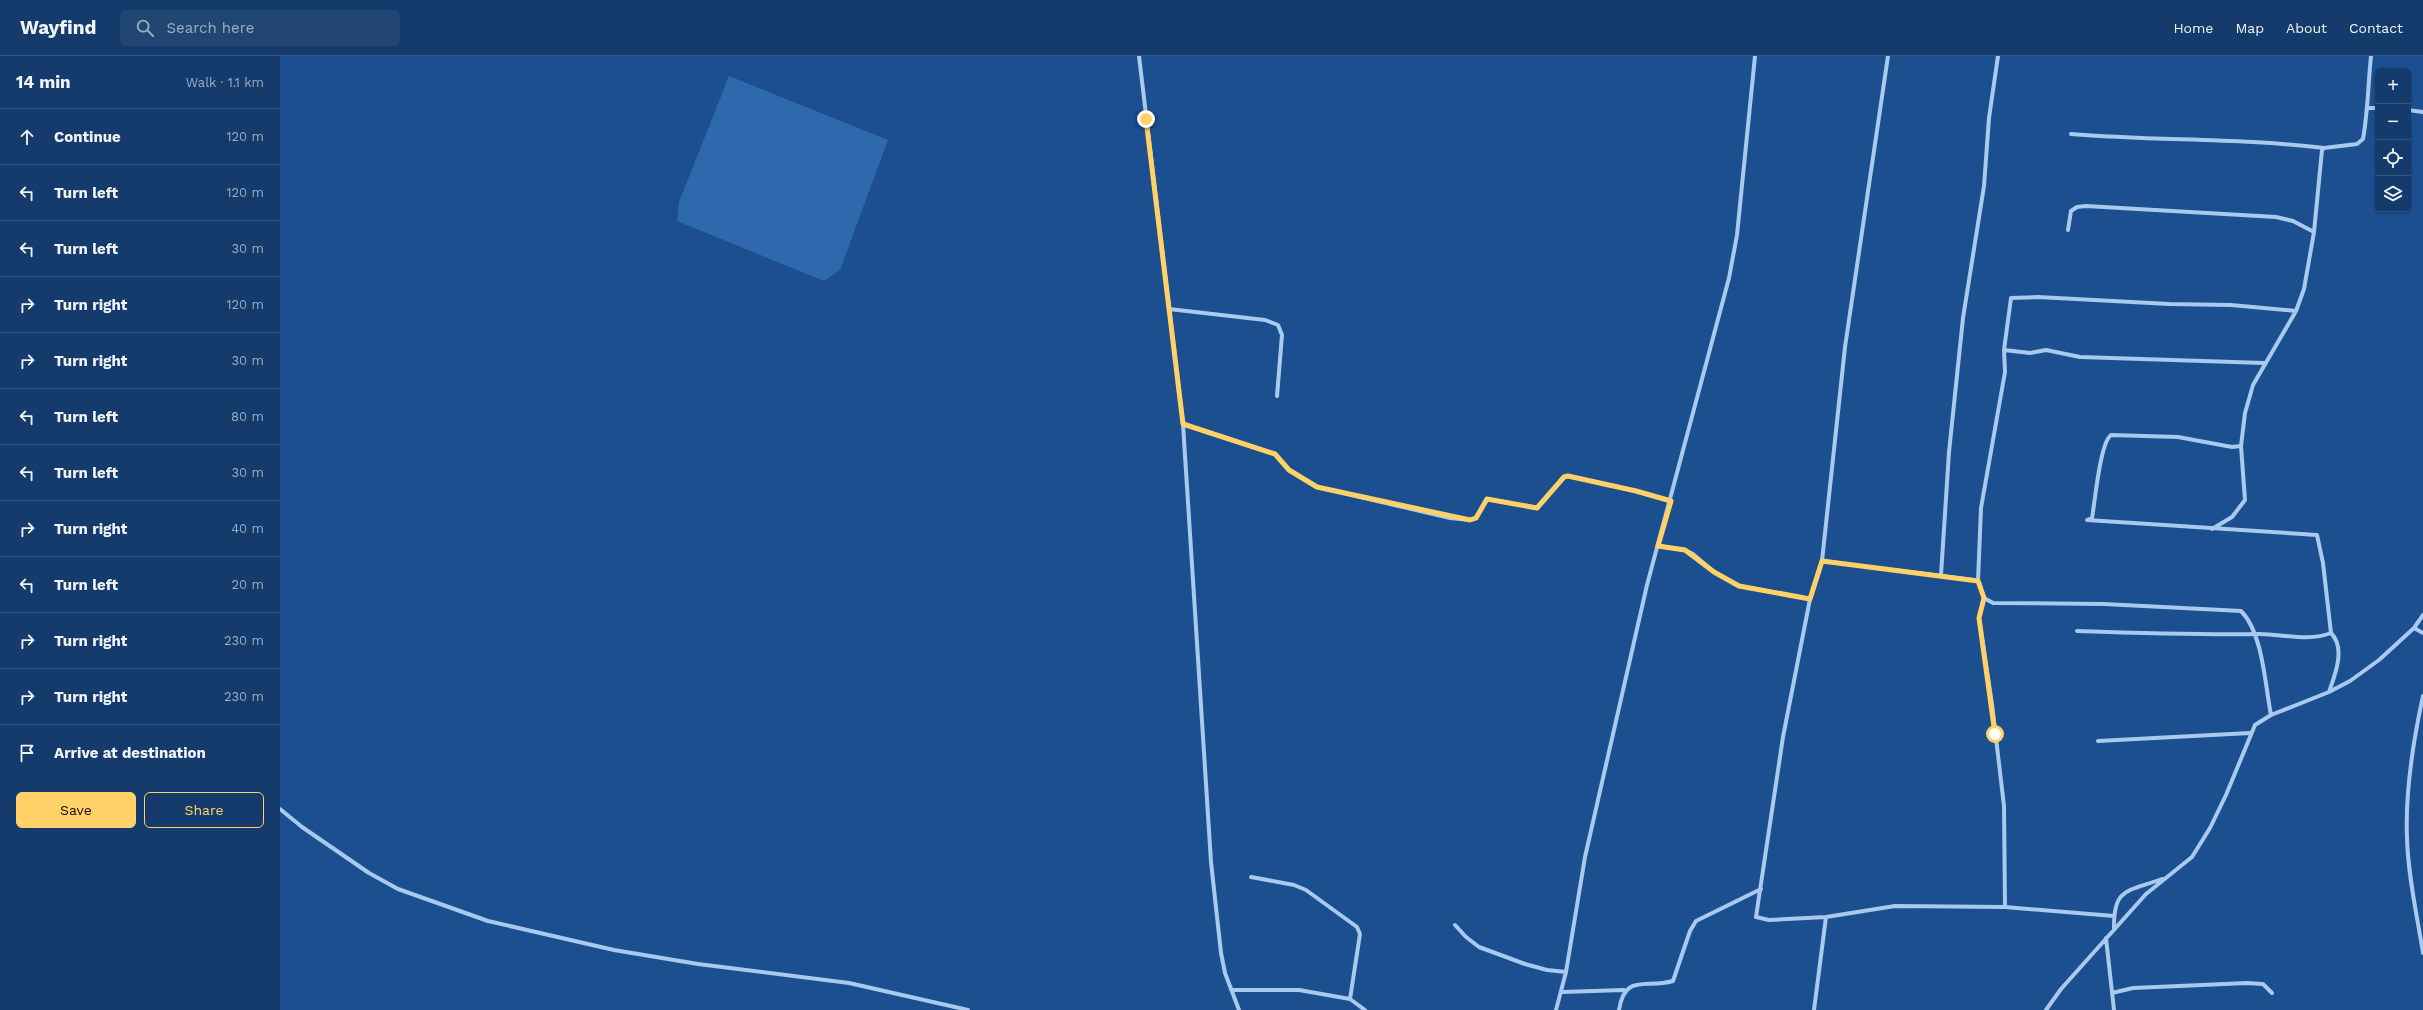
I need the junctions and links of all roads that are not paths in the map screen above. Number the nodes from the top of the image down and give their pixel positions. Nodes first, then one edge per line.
1 (1139, 56) edge
2 (1755, 56) edge
3 (1888, 56) edge
4 (1998, 56) edge
5 (2371, 56) edge
6 (2369, 108) junction
7 (2375, 108) edge
8 (2411, 110) edge
9 (2423, 112) edge
10 (2071, 134) dead end
11 (2324, 148) junction
12 (2068, 230) dead end
13 (2314, 232) junction
14 (1169, 309) junction
15 (2296, 311) junction
16 (2004, 350) junction
17 (2264, 363) junction
18 (1277, 396) dead end
19 (1183, 424) junction
20 (2241, 446) junction
21 (1671, 501) junction
22 (2212, 529) junction
23 (1658, 546) junction
24 (1822, 561) junction
25 (1941, 575) junction
26 (1978, 581) junction
27 (1984, 598) junction
28 (1810, 599) junction
29 (2423, 615) edge
30 (2414, 628) junction
31 (2077, 631) dead end
32 (2331, 633) junction
33 (2423, 633) edge
34 (2255, 635) junction
35 (2329, 692) junction
36 (2423, 696) edge
37 (2271, 715) junction
38 (2250, 734) junction
39 (2098, 741) dead end
40 (280, 809) edge
41 (1251, 877) dead end
42 (2166, 878) junction
43 (1762, 889) junction
44 (2005, 907) junction
45 (2114, 916) junction
46 (1826, 917) junction
47 (1455, 925) dead end
48 (2114, 930) junction
49 (2106, 938) junction
50 (2423, 953) edge
51 (1566, 972) junction
52 (1231, 990) junction
53 (1624, 990) junction
54 (1562, 992) junction
55 (2112, 993) junction
56 (2272, 993) dead end
57 (1350, 999) junction
58 (968, 1010) edge
59 (1239, 1010) edge
60 (1364, 1010) edge
61 (1556, 1010) edge
62 (1619, 1010) edge
63 (1814, 1010) edge
64 (2046, 1010) edge
65 (2114, 1010) edge

1 - 14 street
2 - 21 street
3 - 24 street
4 - 25 street
5 - 6 street
6 - 7 street
6 - 11 street
8 - 9 street
10 - 11 street
11 - 13 street
12 - 13 street
13 - 15 street
14 - 18 street
14 - 19 street
15 - 16 street
15 - 17 street
16 - 17 street
16 - 26 street
17 - 20 street
19 - 21 street
19 - 52 street
20 - 22 street
20 - 22 street
21 - 23 street
22 - 32 street
23 - 28 street
23 - 51 street
24 - 25 street
24 - 28 street
25 - 26 street
26 - 27 street
27 - 34 street
27 - 44 street
28 - 43 street
29 - 30 street
30 - 33 street
30 - 35 street
31 - 34 street
32 - 34 street
32 - 35 street
34 - 37 street
35 - 37 street
36 - 50 street
37 - 38 street
38 - 39 street
38 - 42 street
40 - 58 street
41 - 57 street
42 - 45 street
42 - 48 street
43 - 46 street
43 - 53 street
44 - 45 street
44 - 46 street
45 - 48 street
46 - 63 street
47 - 51 street
48 - 49 street
49 - 55 street
49 - 64 street
51 - 54 street
52 - 57 street
52 - 59 street
53 - 54 street
53 - 62 street
54 - 61 street
55 - 56 street
55 - 65 street
57 - 60 street

